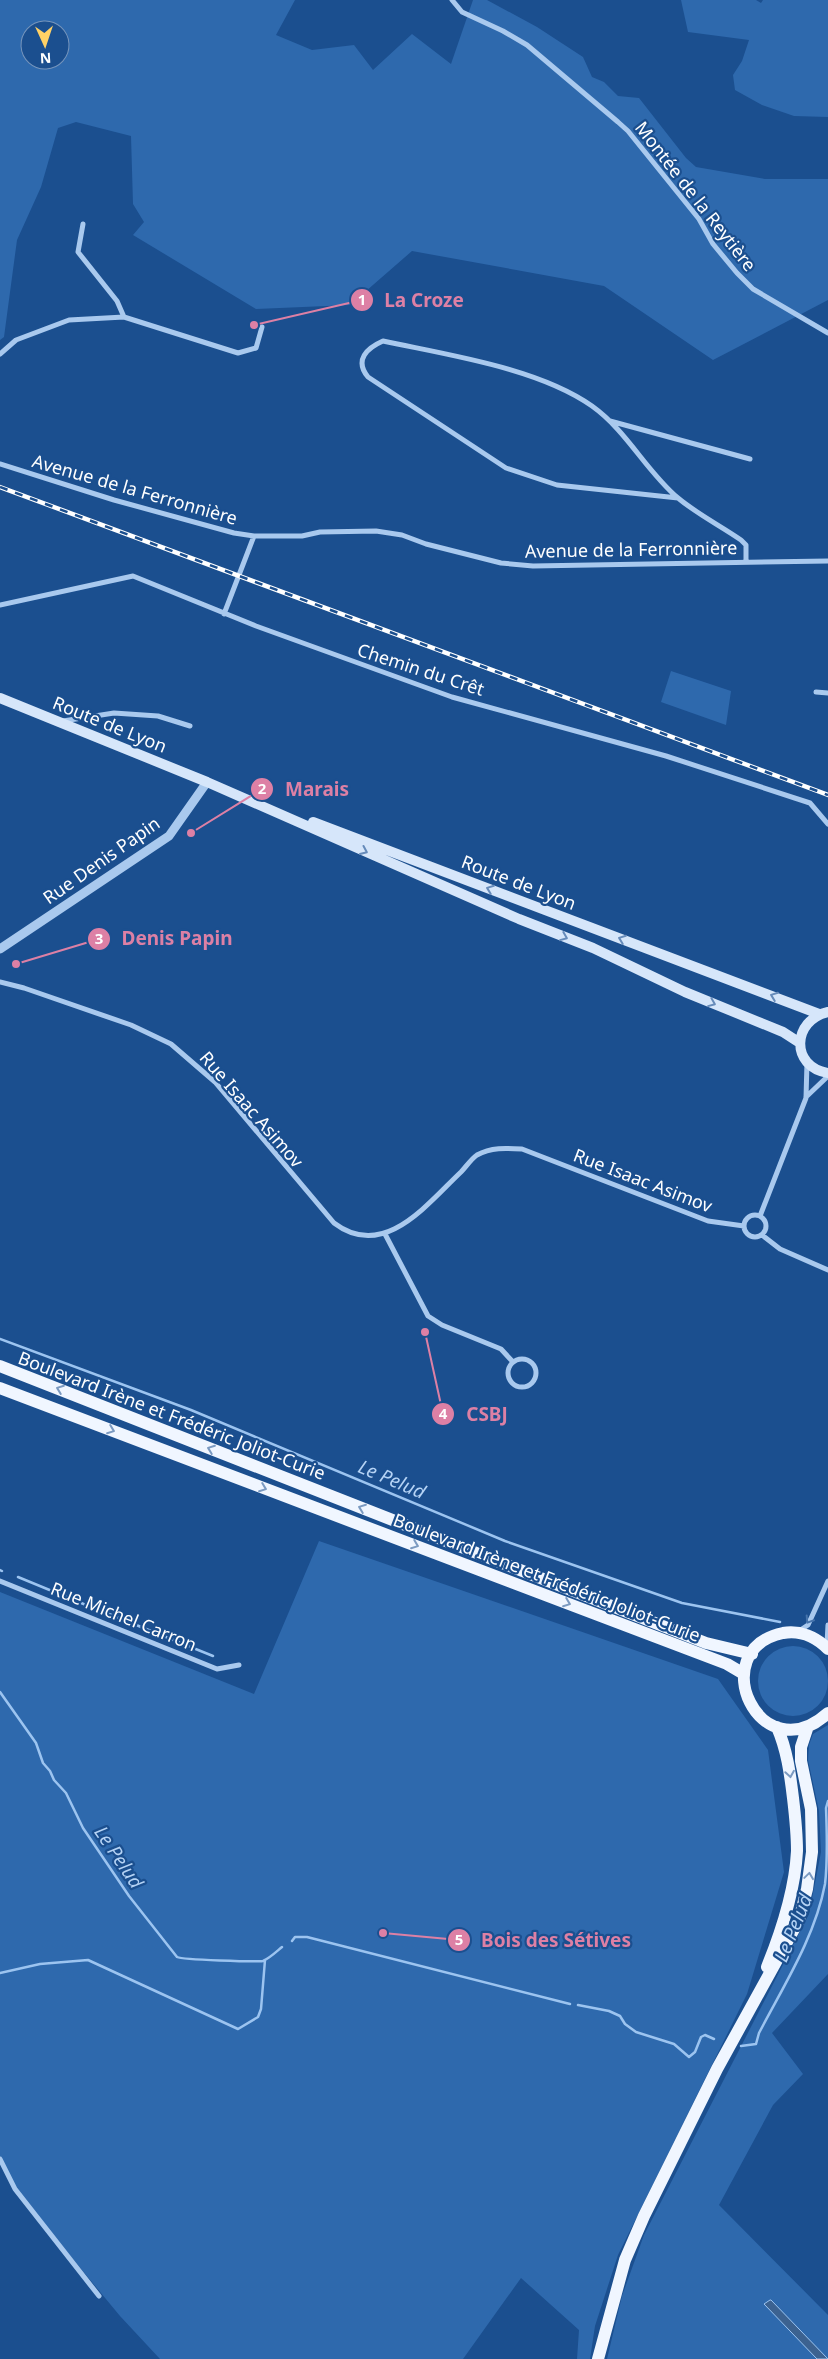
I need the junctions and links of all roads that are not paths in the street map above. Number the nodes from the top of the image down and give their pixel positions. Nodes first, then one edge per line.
1 (452, 0) edge
2 (83, 224) dead end
3 (124, 317) junction
4 (262, 327) dead end
5 (828, 333) edge
6 (0, 354) edge
7 (610, 421) junction
8 (750, 459) dead end
9 (0, 464) edge
10 (678, 498) junction
11 (254, 536) junction
12 (746, 561) junction
13 (828, 561) edge
14 (0, 605) edge
15 (224, 614) junction
16 (816, 692) dead end
17 (828, 693) edge
18 (0, 698) edge
19 (62, 722) junction
20 (190, 726) dead end
21 (207, 782) junction
22 (828, 824) edge
23 (0, 949) edge
24 (0, 982) edge
25 (826, 1013) edge
26 (800, 1043) junction
27 (807, 1062) junction
28 (828, 1075) edge
29 (806, 1098) junction
30 (760, 1216) junction
31 (744, 1226) junction
32 (385, 1234) junction
33 (762, 1235) junction
34 (828, 1270) edge
35 (513, 1362) junction
36 (0, 1366) edge
37 (0, 1388) edge
38 (0, 1581) edge
39 (828, 1581) edge
40 (828, 1624) edge
41 (797, 1633) junction
42 (827, 1648) edge
43 (752, 1654) junction
44 (239, 1666) dead end
45 (744, 1674) junction
46 (828, 1713) edge
47 (808, 1726) junction
48 (777, 1727) junction
49 (755, 1999) junction
50 (0, 2159) edge
51 (98, 2296) dead end
52 (598, 2359) edge

1 - 5 street, Montée de la Reytière
2 - 3 street
3 - 4 street
3 - 6 street
7 - 8 street
7 - 10 street
7 - 10 street
9 - 11 street, Avenue de la Ferronnière
10 - 12 street
11 - 12 street, Avenue de la Ferronnière
11 - 15 street
12 - 13 street, Avenue de la Ferronnière
14 - 15 street, Chemin du Crêt
15 - 22 street, Chemin du Crêt
16 - 17 street
18 - 19 main road, Route de Lyon
19 - 20 street
19 - 21 main road, Route de Lyon
21 - 23 street, Rue Denis Papin
25 -> 21 main road, Route de Lyon
21 -> 26 main road, Route de Lyon
24 - 32 street, Rue Isaac Asimov
25 - 26 main road
26 - 27 main road
27 - 28 main road
27 - 29 street
28 - 29 street
29 - 30 street
30 - 31 street
30 - 33 street
31 - 32 street, Rue Isaac Asimov
31 - 33 street
32 - 35 street
33 - 34 street
35 - 35 street
43 -> 36 main road, Boulevard Irène et Frédéric Joliot-Curie
37 -> 45 main road, Boulevard Irène et Frédéric Joliot-Curie
38 - 44 street, Rue Michel Carron
39 -> 41 street
40 - 42 street
41 - 42 main road
41 - 43 main road
43 - 45 main road
45 - 48 main road
46 - 47 main road
47 - 48 main road
49 -> 47 main road
48 -> 49 main road
49 - 52 main road
50 - 51 street

